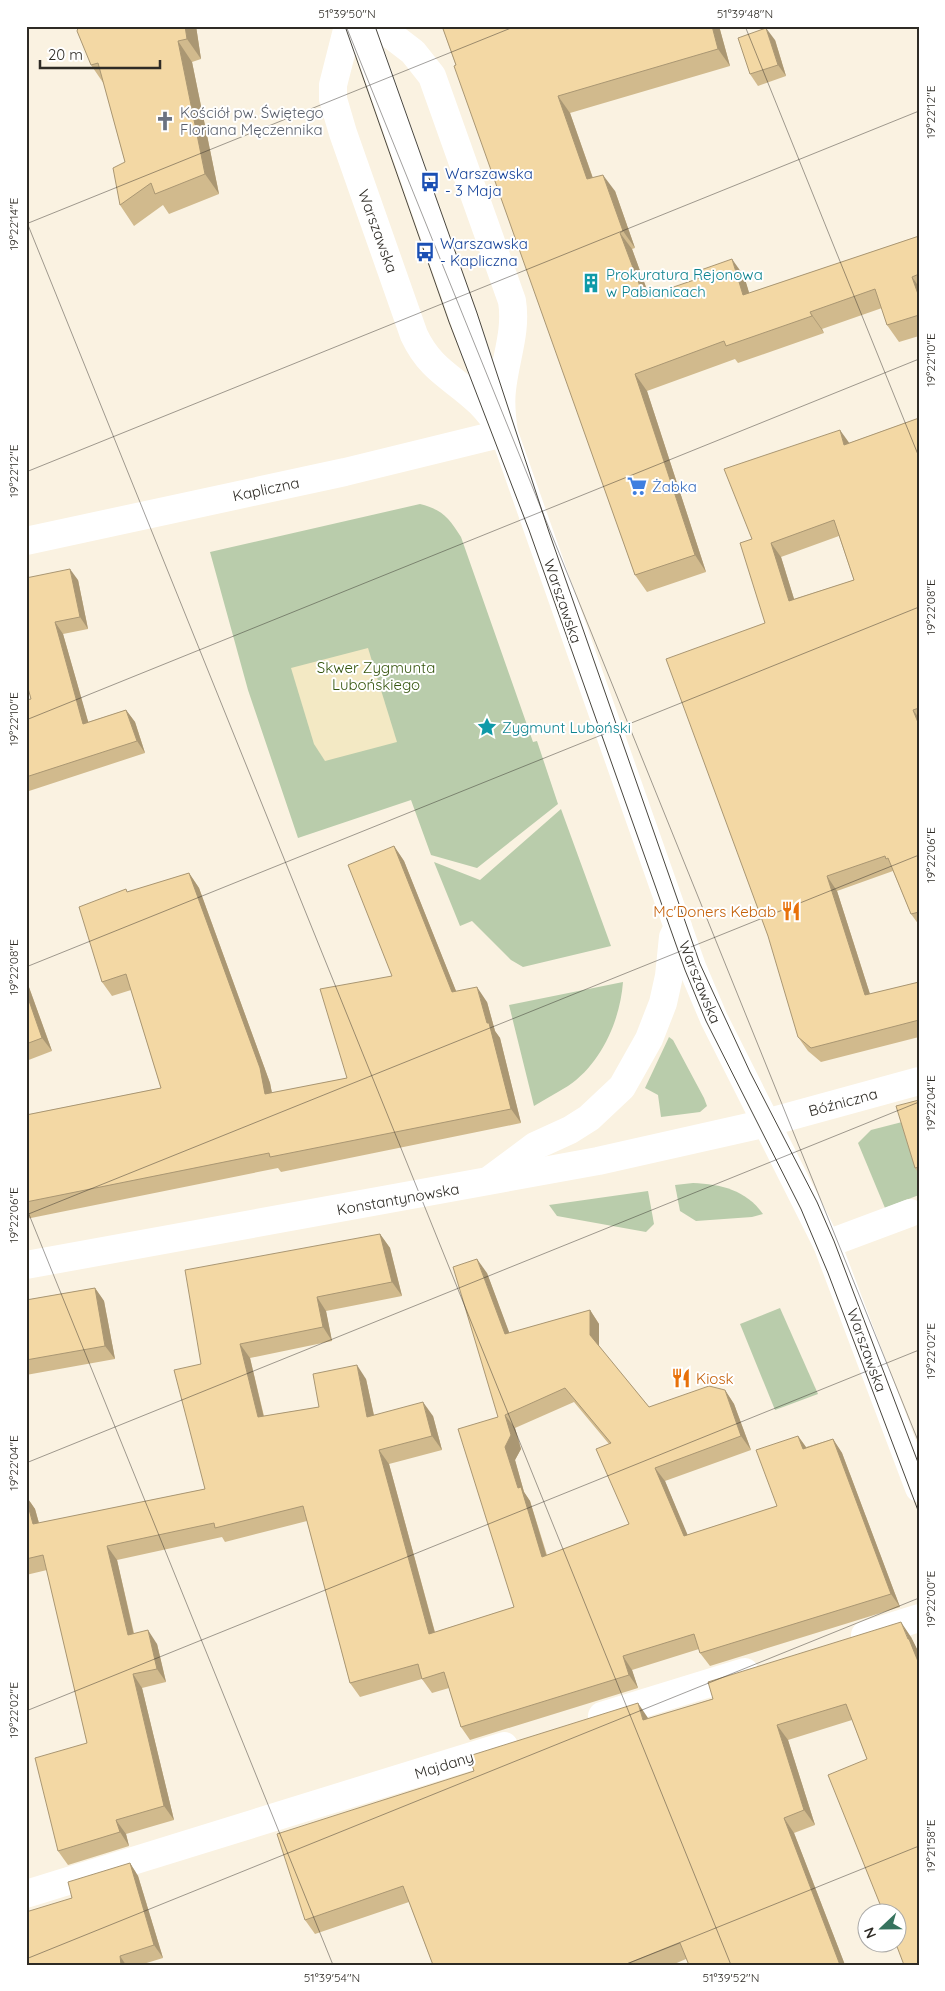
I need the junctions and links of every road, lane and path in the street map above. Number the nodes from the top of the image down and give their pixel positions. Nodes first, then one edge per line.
1 (348, 26) edge
2 (361, 26) edge
3 (379, 26) edge
4 (504, 433) junction
5 (26, 541) edge
6 (678, 927) junction
7 (919, 1081) edge
8 (767, 1122) junction
9 (487, 1182) junction
10 (910, 1213) dead end
11 (827, 1244) junction
12 (26, 1265) edge
13 (919, 1488) edge
14 (919, 1618) edge
15 (842, 1642) edge
16 (767, 1665) edge
17 (577, 1723) edge
18 (530, 1738) edge
19 (26, 1894) edge

1 - 4 street, Warszawska
2 - 4 street
3 - 4 street, Warszawska
4 - 5 street, Kapliczna
4 - 6 street, Warszawska
6 - 8 street, Warszawska
6 - 9 street
7 - 8 street, Bóźniczna
8 - 9 street, Konstantynowska
8 - 11 street, Warszawska
9 - 12 street, Konstantynowska
10 - 11 street
11 - 13 street, Warszawska
14 - 15 street
16 - 17 street
18 - 19 street, Majdany

